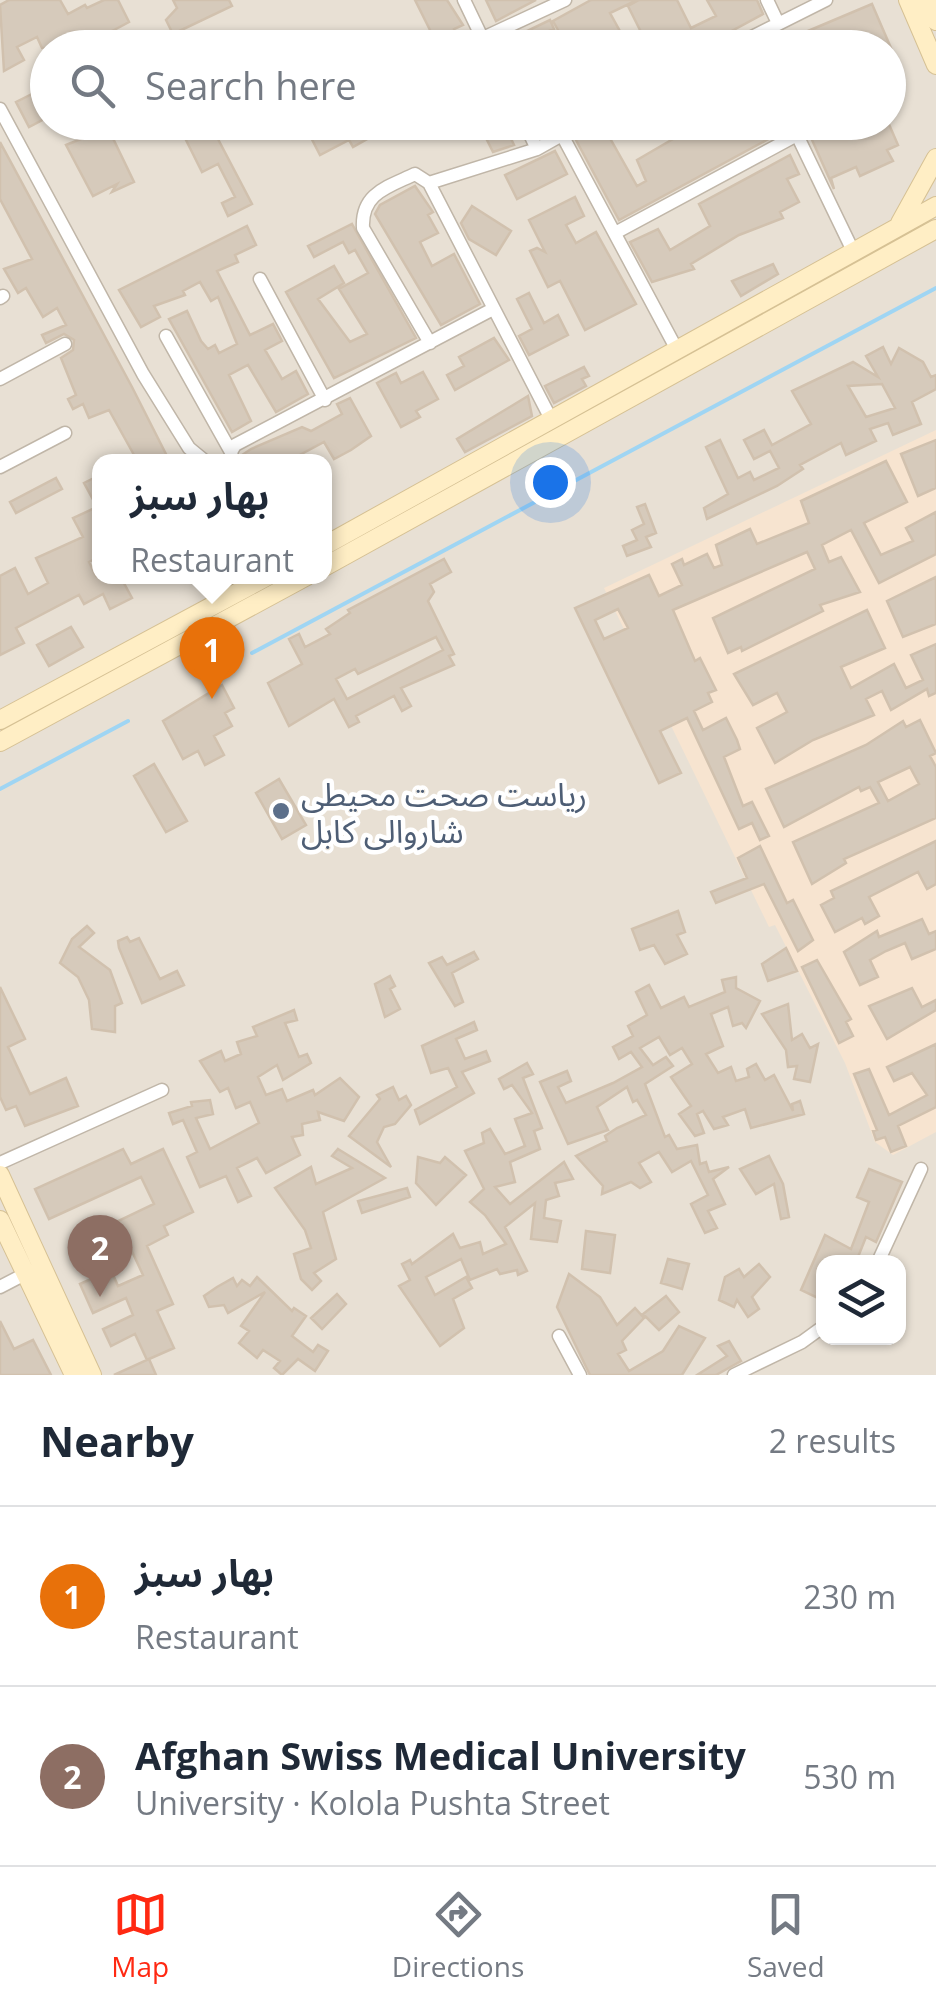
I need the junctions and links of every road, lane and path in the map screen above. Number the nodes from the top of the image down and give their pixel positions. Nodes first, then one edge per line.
1 (464, 0) edge
2 (564, 0) edge
3 (767, 0) edge
4 (826, 0) edge
5 (908, 0) edge
6 (926, 0) edge
7 (936, 21) edge
8 (778, 23) junction
9 (479, 30) edge
10 (509, 30) edge
11 (768, 30) edge
12 (936, 65) edge
13 (0, 109) edge
14 (533, 140) edge
15 (551, 140) edge
16 (565, 140) edge
17 (775, 140) edge
18 (799, 140) edge
19 (537, 148) junction
20 (936, 158) edge
21 (429, 183) junction
22 (936, 206) edge
23 (898, 226) junction
24 (936, 230) edge
25 (616, 233) junction
26 (912, 243) junction
27 (936, 244) edge
28 (853, 251) junction
29 (260, 279) dead end
30 (493, 309) junction
31 (166, 336) dead end
32 (430, 343) junction
33 (65, 344) dead end
34 (676, 348) junction
35 (0, 379) edge
36 (324, 400) junction
37 (552, 421) junction
38 (65, 434) dead end
39 (197, 454) edge
40 (231, 454) edge
41 (235, 454) edge
42 (0, 467) edge
43 (466, 479) junction
44 (414, 507) junction
45 (332, 543) edge
46 (332, 562) edge
47 (253, 584) edge
48 (292, 584) edge
49 (0, 720) edge
50 (0, 742) edge
51 (162, 1090) dead end
52 (0, 1164) edge
53 (921, 1170) dead end
54 (0, 1175) edge
55 (0, 1220) edge
56 (881, 1255) edge
57 (25, 1274) junction
58 (0, 1288) edge
59 (816, 1332) edge
60 (559, 1336) dead end
61 (74, 1375) edge
62 (92, 1375) edge
63 (580, 1375) edge
64 (734, 1375) edge

1 - 9 street
2 - 10 street
3 - 8 street
4 - 8 street
5 - 12 main road
6 - 7 main road
8 - 11 street
13 - 39 street
14 - 19 street
15 - 19 street
16 - 25 street
17 - 25 street
18 - 28 street
19 - 21 street
20 - 23 main road
21 - 30 street
21 - 32 street
22 - 23 main road
23 - 28 main road
24 - 26 main road
25 - 34 street
26 - 27 main road
26 - 43 main road
28 - 34 main road
29 - 36 street
30 - 32 street
30 - 37 street
31 - 40 street
32 - 36 street
33 - 35 street
34 - 37 main road
36 - 41 street
37 - 43 main road
38 - 42 street
43 - 44 main road
44 - 45 main road
44 - 46 main road
47 - 49 main road
48 - 50 main road
51 - 52 street
53 - 56 street
54 - 62 main road
55 - 57 main road
57 - 58 street
57 - 61 main road
59 - 64 street
60 - 63 street

